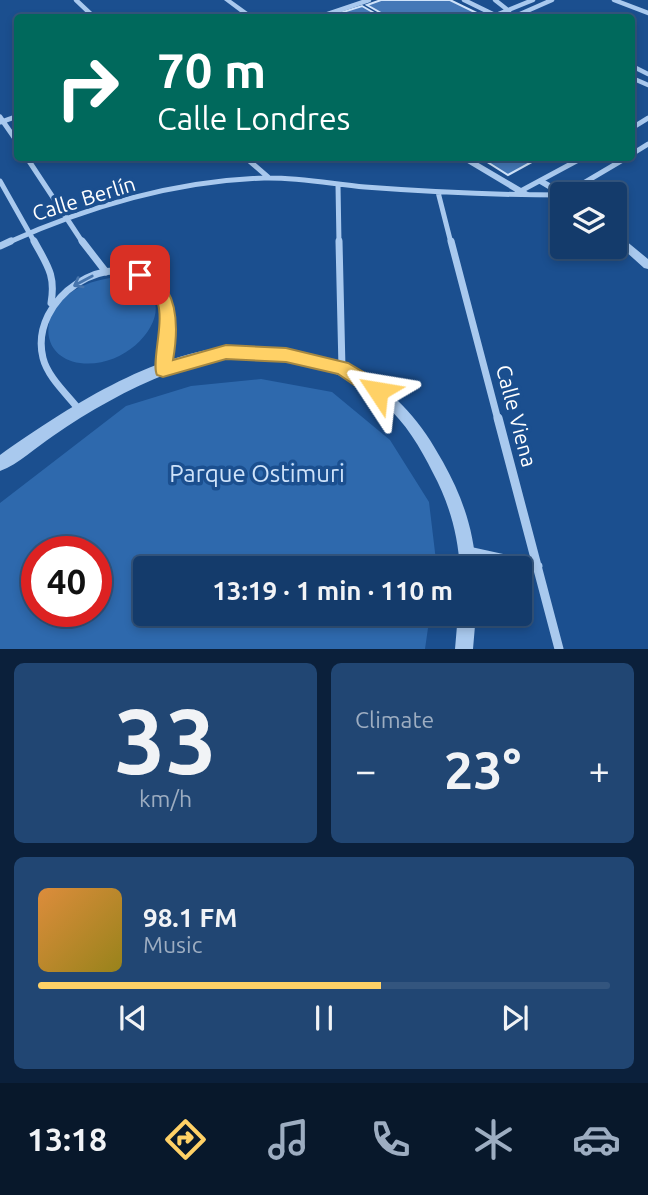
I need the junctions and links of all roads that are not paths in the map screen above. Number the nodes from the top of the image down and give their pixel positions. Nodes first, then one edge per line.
1 (76, 0) edge
2 (227, 0) edge
3 (369, 0) edge
4 (464, 0) edge
5 (495, 0) edge
6 (533, 0) edge
7 (552, 0) edge
8 (614, 0) edge
9 (507, 10) junction
10 (648, 13) edge
11 (90, 14) edge
12 (247, 14) edge
13 (328, 14) edge
14 (495, 14) edge
15 (502, 14) edge
16 (516, 14) edge
17 (524, 14) edge
18 (1, 120) edge
19 (14, 138) edge
20 (29, 161) edge
21 (249, 161) edge
22 (469, 161) edge
23 (577, 161) edge
24 (621, 161) edge
25 (268, 177) junction
26 (0, 181) edge
27 (541, 181) junction
28 (584, 182) edge
29 (338, 185) junction
30 (550, 186) edge
31 (438, 192) junction
32 (521, 194) junction
33 (550, 194) edge
34 (65, 218) junction
35 (30, 232) junction
36 (0, 246) edge
37 (627, 246) edge
38 (648, 265) edge
39 (106, 272) junction
40 (51, 303) junction
41 (342, 368) junction
42 (163, 370) junction
43 (80, 411) junction
44 (0, 464) edge
45 (468, 551) junction
46 (468, 556) edge
47 (538, 566) junction
48 (466, 626) edge
49 (464, 649) edge
50 (559, 649) edge

1 - 11 street
2 - 12 street
3 - 13 street
4 - 14 street
5 - 9 street
6 - 9 street
7 - 17 street
8 - 10 street
9 - 15 street
9 - 16 street
18 - 19 street
20 - 34 street
21 - 25 street
22 - 32 street
23 - 27 street, Calle Berlín
24 - 28 street
25 - 29 street, Calle Berlín
25 - 34 street, Calle Berlín
26 - 35 street
27 - 30 street
27 - 32 street, Calle Berlín
29 - 31 street, Calle Berlín
29 - 41 street
31 - 32 street, Calle Berlín
31 - 47 street, Calle Viena
32 - 33 street, Calle Berlín
34 - 35 street, Calle Berlín
34 - 39 street
35 - 36 street, Calle Berlín
35 - 40 street
37 - 38 street
39 -> 40 street
39 - 42 street
40 - 43 street
41 - 42 street
41 - 45 street
42 - 43 street
43 - 44 street
45 - 46 street
45 - 47 street
47 - 50 street, Calle Viena
48 - 49 street

